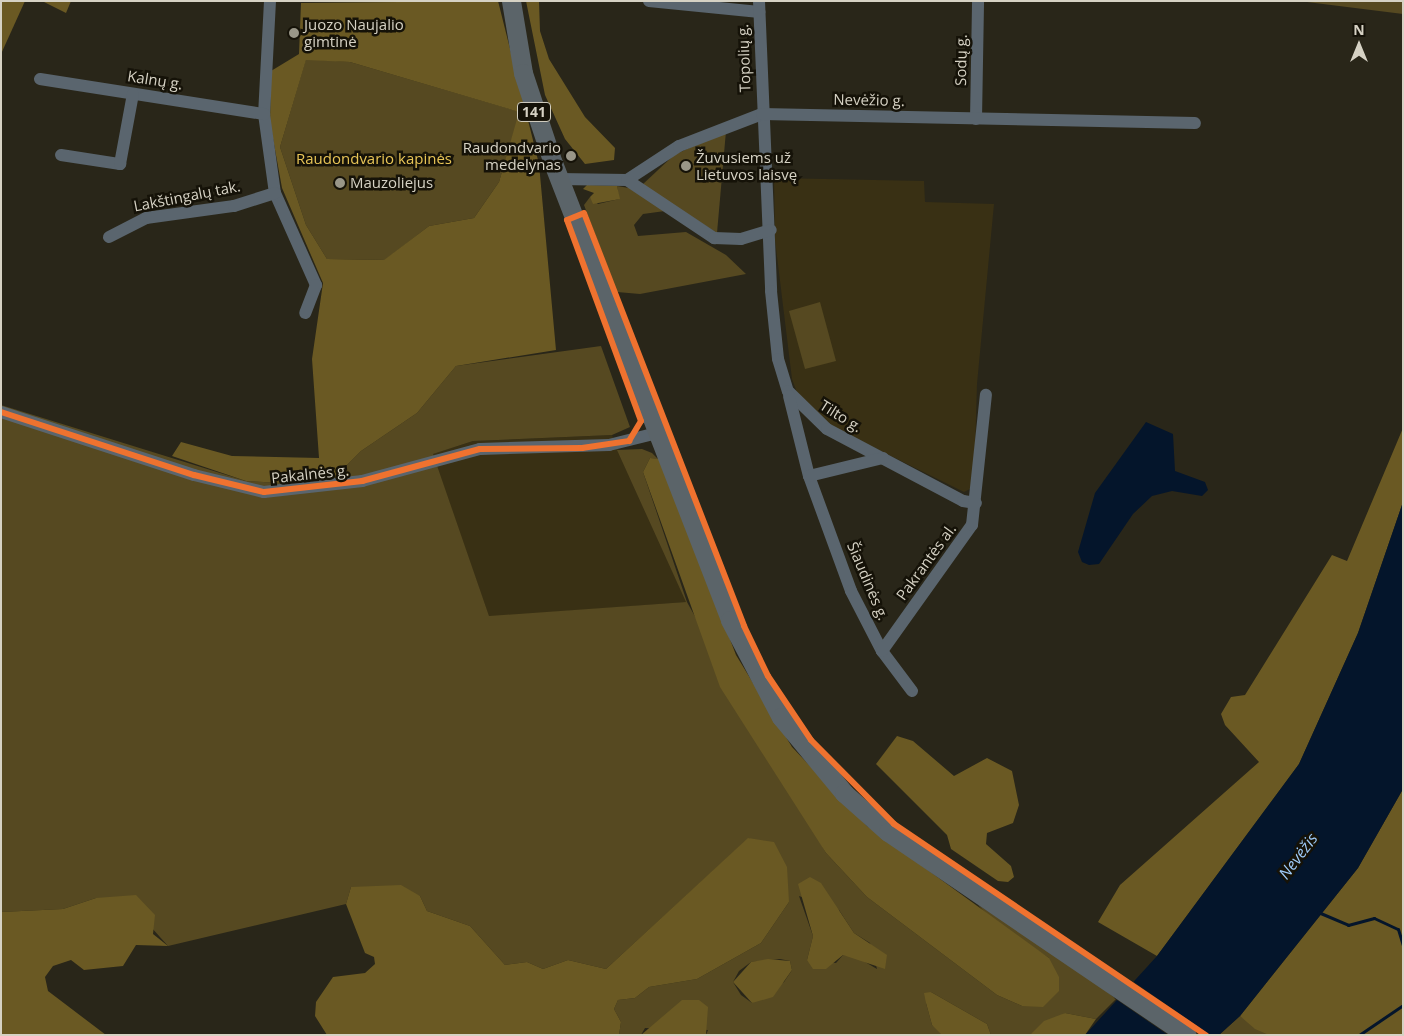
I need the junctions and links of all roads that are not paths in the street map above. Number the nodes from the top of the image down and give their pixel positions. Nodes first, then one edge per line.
1 (270, 1) edge
2 (510, 1) edge
3 (648, 1) edge
4 (978, 1) edge
5 (759, 7) edge
6 (40, 79) dead end
7 (133, 94) junction
8 (264, 114) junction
9 (762, 114) junction
10 (976, 118) junction
11 (1196, 123) dead end
12 (61, 155) dead end
13 (559, 179) junction
14 (627, 180) junction
15 (275, 193) junction
16 (771, 230) junction
17 (108, 237) dead end
18 (305, 312) dead end
19 (788, 391) junction
20 (986, 395) dead end
21 (1, 412) edge
22 (657, 432) junction
23 (883, 458) junction
24 (809, 476) junction
25 (976, 503) junction
26 (882, 651) junction
27 (912, 691) dead end
28 (1187, 1035) edge

1 - 8 street
2 - 13 main road, 141
3 - 5 street
4 - 10 street, Sodų g.
5 - 9 street, Topolių g.
6 - 7 street, Kalnų g.
7 - 8 street, Kalnų g.
7 - 12 street
8 - 15 street
9 - 10 street, Nevėžio g.
9 - 14 street, Nevėžio g.
9 - 16 street, Tilto g.
10 - 11 street, Nevėžio g.
13 - 14 street
13 - 22 main road, 141
14 - 16 street
15 - 17 street, Lakštingalų tak.
15 - 18 street
16 - 19 street, Tilto g.
19 - 23 street, Tilto g.
19 - 24 street, Šiaudinės g.
20 - 25 street, Pakrantės al.
21 - 22 street, Pakalnės g.
22 - 28 main road, 141
23 - 24 street
23 - 25 street, Tilto g.
24 - 26 street, Šiaudinės g.
25 - 26 street, Pakrantės al.
26 - 27 street, Šiaudinės g.

